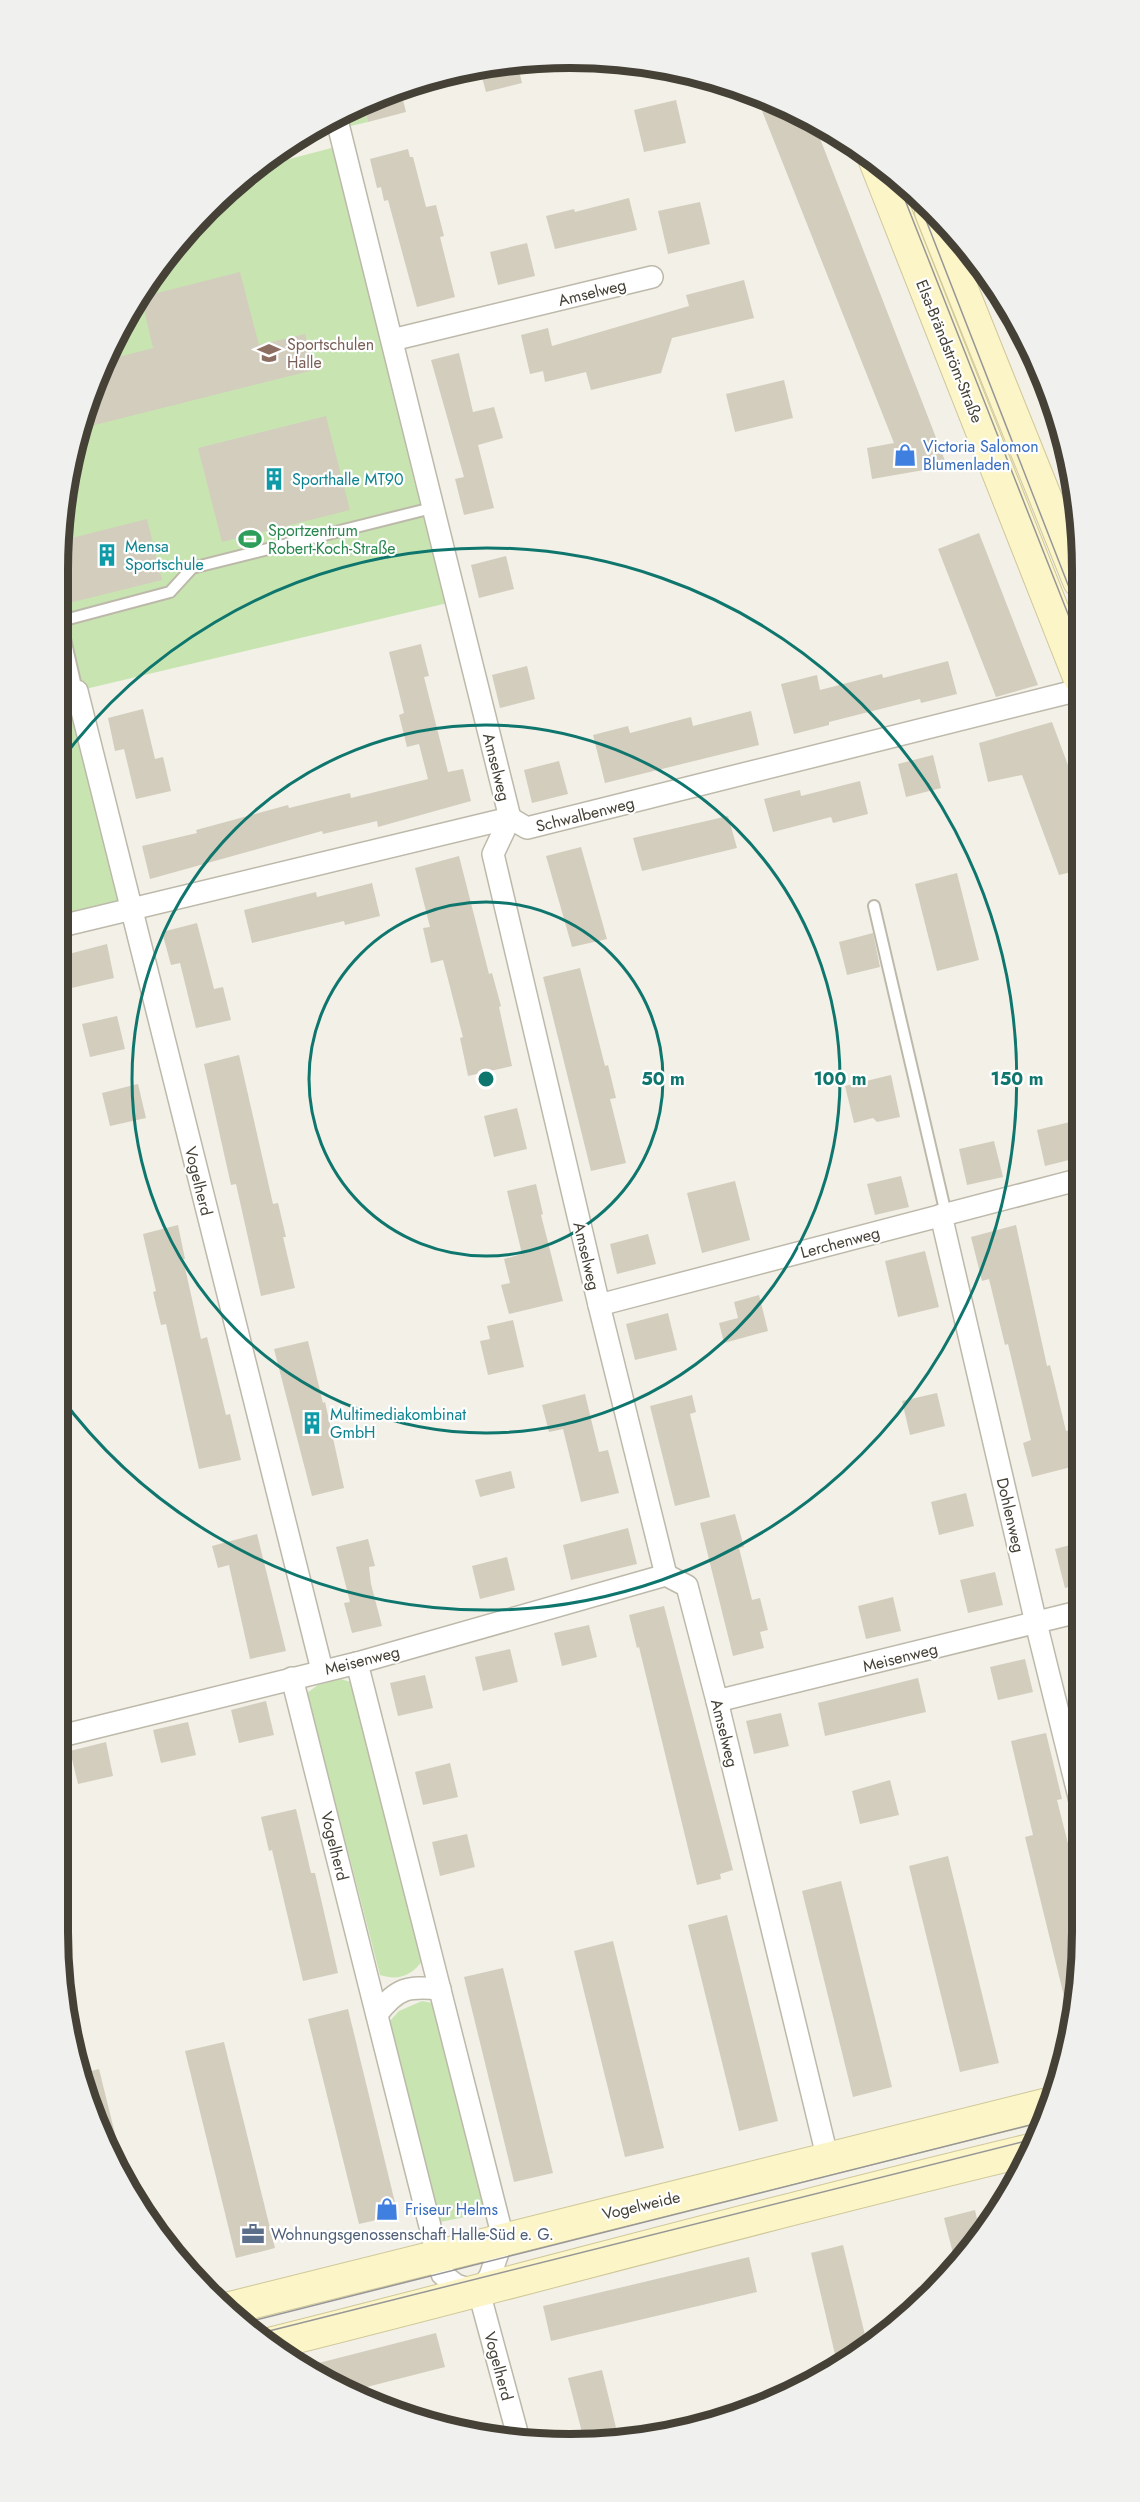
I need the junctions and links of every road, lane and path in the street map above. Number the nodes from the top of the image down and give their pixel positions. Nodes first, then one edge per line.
1 (338, 124) edge
2 (881, 175) edge
3 (937, 228) edge
4 (652, 277) dead end
5 (392, 340) junction
6 (432, 508) junction
7 (1072, 563) edge
8 (68, 619) edge
9 (68, 652) edge
10 (1072, 659) edge
11 (77, 691) joint
12 (1072, 692) edge
13 (510, 818) junction
14 (874, 906) dead end
15 (130, 909) junction
16 (68, 924) edge
17 (1072, 1181) edge
18 (944, 1214) junction
19 (598, 1305) junction
20 (666, 1575) junction
21 (1072, 1614) edge
22 (1036, 1623) junction
23 (357, 1663) junction
24 (322, 1670) junction
25 (292, 1677) junction
26 (717, 1701) junction
27 (68, 1734) edge
28 (1072, 1769) edge
29 (440, 1989) junction
30 (377, 2014) junction
31 (1041, 2106) edge
32 (1022, 2152) edge
33 (828, 2160) junction
34 (503, 2238) junction
35 (439, 2255) junction
36 (479, 2292) junction
37 (235, 2307) edge
38 (279, 2342) edge
39 (517, 2431) edge

1 - 5 street, Amselweg
2 - 10 street, Elsa-Brändström-Straße
3 - 7 street, Elsa-Brändström-Straße
4 - 5 street, Amselweg
5 - 6 street, Amselweg
6 - 8 lane
6 - 13 street, Amselweg
9 - 11 lane
11 - 15 street, Vogelherd
12 - 13 street, Schwalbenweg
13 - 15 street, Schwalbenweg
13 - 19 street, Amselweg
14 - 18 lane
15 - 16 street, Schwalbenweg
15 - 24 street, Vogelherd
17 - 18 street, Lerchenweg
18 - 19 street, Lerchenweg
18 - 22 street, Dohlenweg
19 - 20 street, Amselweg
20 - 23 street, Meisenweg
20 - 26 street, Amselweg
21 - 22 street, Meisenweg
22 - 26 street, Meisenweg
22 - 28 street, Dohlenweg
23 - 24 street, Meisenweg
23 - 29 street
24 - 25 street, Meisenweg
25 - 27 street, Meisenweg
25 - 30 street, Vogelherd
26 - 33 street, Amselweg
29 - 30 street
29 - 34 street
30 - 35 street, Vogelherd
31 - 33 street, Vogelweide
32 - 36 street
33 - 34 street, Vogelweide
34 - 35 street, Vogelweide
34 - 36 street
35 - 36 street, Vogelherd
35 - 37 street, Vogelweide
36 - 38 street
36 - 39 street, Vogelherd

